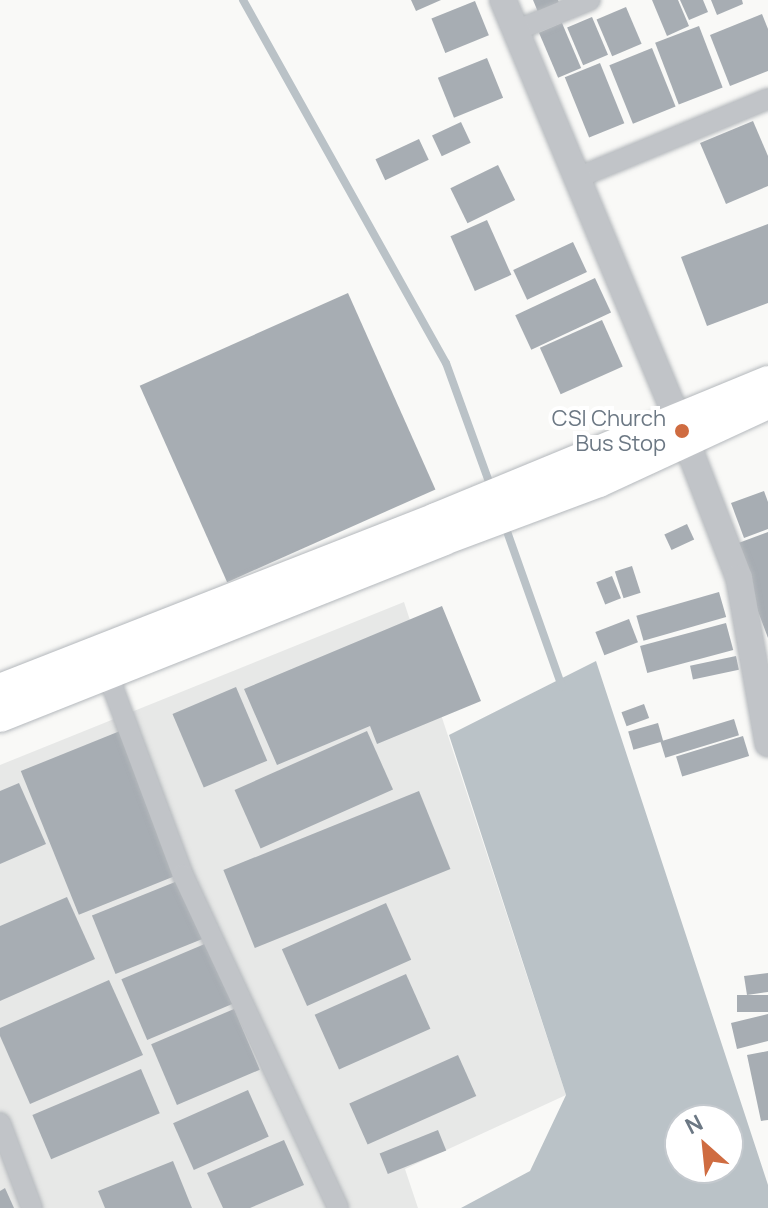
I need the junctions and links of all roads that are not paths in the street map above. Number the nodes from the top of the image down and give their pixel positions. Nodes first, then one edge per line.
1 (503, 0) edge
2 (590, 0) edge
3 (515, 31) junction
4 (768, 99) edge
5 (577, 178) junction
6 (768, 381) edge
7 (768, 404) edge
8 (682, 431) junction
9 (440, 529) junction
10 (107, 672) junction
11 (0, 689) edge
12 (0, 717) edge
13 (768, 743) edge
14 (0, 1123) edge
15 (32, 1208) edge
16 (338, 1208) edge

1 - 3 street
2 - 3 street
3 - 5 street
4 - 5 street
5 - 8 street
6 - 8 main road
7 - 8 main road
8 - 9 main road
8 - 13 street
9 - 10 main road
9 - 11 main road
10 - 12 main road
10 - 16 street
14 - 15 street

